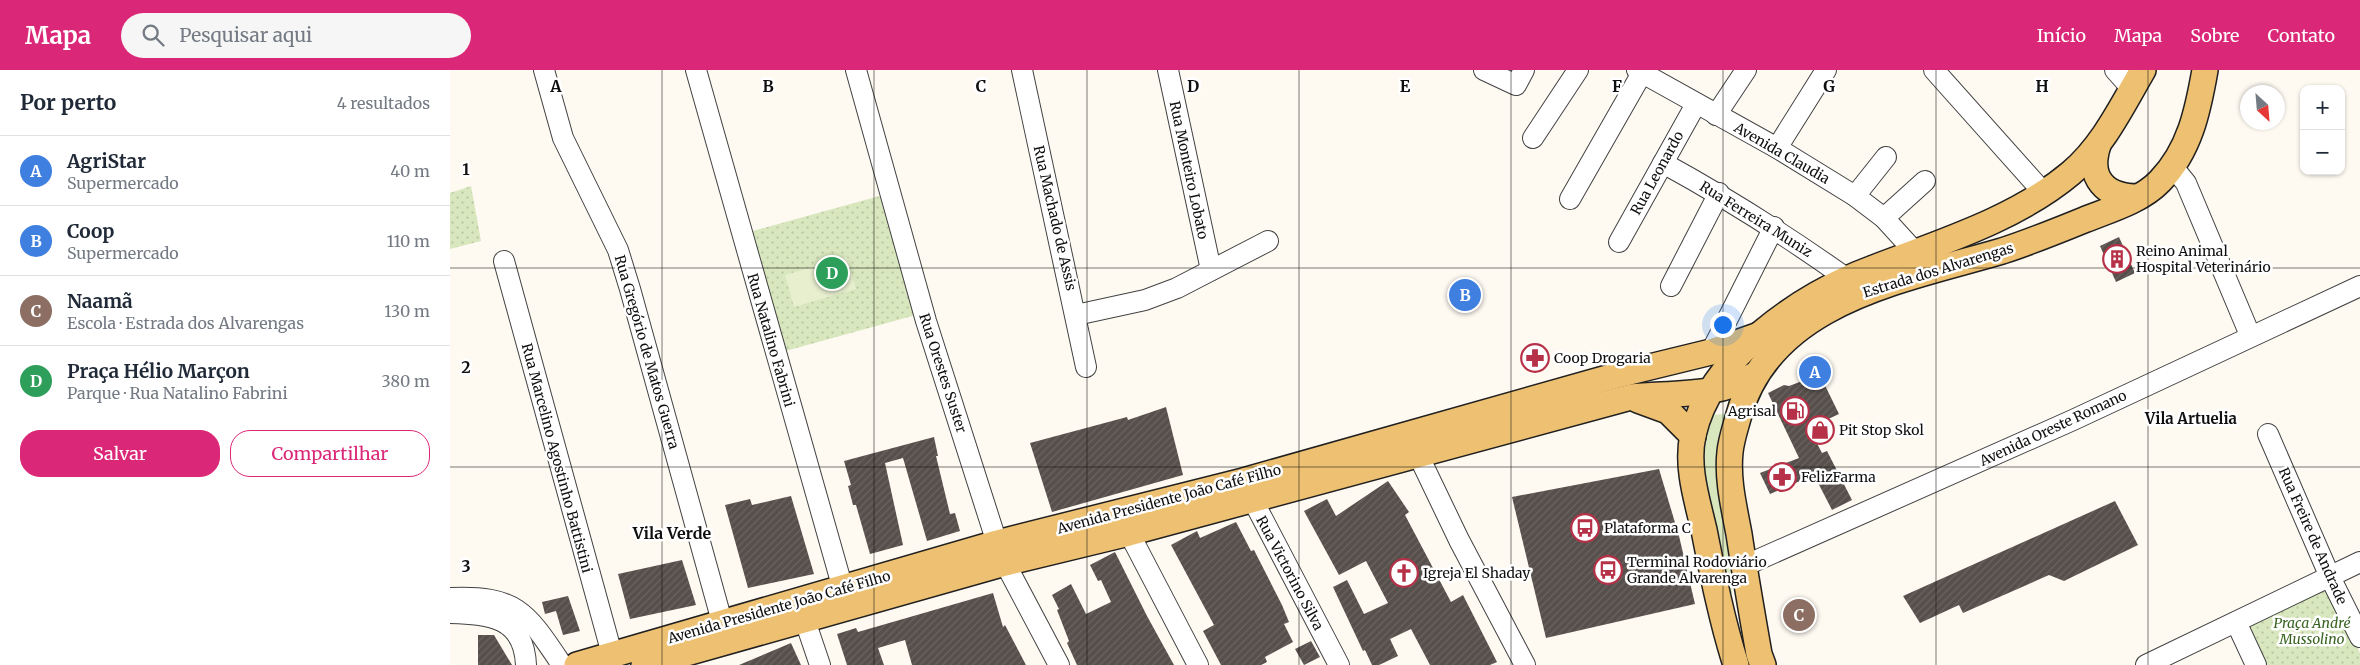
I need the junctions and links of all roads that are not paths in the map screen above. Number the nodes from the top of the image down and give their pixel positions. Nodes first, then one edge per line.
1 (544, 70) edge
2 (696, 70) edge
3 (856, 70) edge
4 (1022, 70) edge
5 (1168, 70) edge
6 (1484, 70) edge
7 (1524, 70) edge
8 (1578, 70) edge
9 (1746, 70) edge
10 (1826, 70) edge
11 (1934, 70) edge
12 (2115, 70) edge
13 (2205, 70) edge
14 (1651, 74) edge
15 (2137, 80) edge
16 (1696, 104) junction
17 (1716, 115) junction
18 (1534, 138) dead end
19 (2098, 145) junction
20 (1777, 148) junction
21 (1886, 157) dead end
22 (1663, 163) junction
23 (2173, 167) junction
24 (1925, 181) dead end
25 (2043, 192) junction
26 (1719, 193) junction
27 (1855, 196) junction
28 (2138, 197) junction
29 (1570, 199) dead end
30 (1884, 218) junction
31 (1774, 228) junction
32 (1268, 241) dead end
33 (1619, 242) dead end
34 (1915, 252) junction
35 (504, 261) dead end
36 (1211, 270) junction
37 (1846, 278) junction
38 (1671, 286) dead end
39 (2360, 286) edge
40 (1076, 315) junction
41 (1762, 334) junction
42 (2250, 335) junction
43 (1712, 352) junction
44 (1086, 367) dead end
45 (1755, 376) junction
46 (1710, 392) junction
47 (1630, 397) junction
48 (1406, 434) junction
49 (2268, 434) dead end
50 (1693, 436) junction
51 (1420, 455) junction
52 (1247, 490) junction
53 (1129, 533) junction
54 (1001, 553) junction
55 (2360, 562) edge
56 (1744, 566) junction
57 (2330, 577) junction
58 (450, 598) edge
59 (846, 599) junction
60 (801, 612) junction
61 (450, 613) edge
62 (2236, 622) junction
63 (1724, 626) junction
64 (725, 634) junction
65 (2360, 637) edge
66 (690, 651) edge
67 (612, 654) junction
68 (1761, 659) edge
69 (526, 665) edge
70 (562, 665) edge
71 (577, 665) edge
72 (644, 665) edge
73 (820, 665) edge
74 (1059, 665) edge
75 (1198, 665) edge
76 (1339, 665) edge
77 (1525, 665) edge
78 (1736, 665) edge
79 (2146, 665) edge
80 (2256, 665) edge

1 - 64 street, Rua Gregório de Matos Guerra
2 - 59 street, Rua Natalino Fabrini
3 - 54 street, Rua Orestes Suster
4 - 40 street, Rua Machado de Assis
5 - 36 street, Rua Monteiro Lobato
6 - 7 street
8 - 18 street
9 - 17 street
10 - 20 street
11 - 25 street
12 - 15 street
13 - 23 main road, Estrada dos Alvarengas
14 - 16 street, Avenida Claudia
14 - 29 street
15 - 19 main road, Estrada dos Alvarengas
16 - 17 street, Avenida Claudia
16 - 22 street, Rua Leonardo
17 - 20 street, Avenida Claudia
19 - 25 main road, Estrada dos Alvarengas
19 - 28 main road
20 - 27 street, Avenida Claudia
21 - 27 street
22 - 26 street, Rua Ferreira Muniz
22 - 33 street, Rua Leonardo
23 - 28 main road, Estrada dos Alvarengas
23 - 42 street
24 - 30 street
25 - 34 main road, Estrada dos Alvarengas
26 - 31 street, Rua Ferreira Muniz
26 - 38 street
27 - 30 street, Avenida Claudia
28 - 45 main road, Estrada dos Alvarengas
30 - 34 street, Avenida Claudia
31 - 37 street, Rua Ferreira Muniz
31 - 43 street
32 - 36 street
34 - 37 main road, Estrada dos Alvarengas
35 - 67 street, Rua Marcelino Agostinho Battistini
36 - 40 street
37 - 41 main road, Estrada dos Alvarengas
39 - 42 street, Avenida Oreste Romano
40 - 44 street, Rua Machado de Assis
41 - 43 main road, Avenida Presidente João Café Filho
41 - 46 main road, Estrada dos Alvarengas
42 - 56 street, Avenida Oreste Romano
43 - 48 main road, Avenida Presidente João Café Filho
45 - 46 main road, Avenida Presidente João Café Filho
45 - 56 main road, Estrada dos Alvarengas
46 - 47 main road, Avenida Presidente João Café Filho
46 - 50 main road, Estrada dos Alvarengas
47 - 50 main road
47 - 51 main road, Avenida Presidente João Café Filho
48 - 51 street
48 - 52 main road, Avenida Presidente João Café Filho
49 - 57 street, Rua Freire de Andrade
50 - 63 main road, Estrada dos Alvarengas
51 - 52 main road, Avenida Presidente João Café Filho
51 - 77 street
52 - 53 main road, Avenida Presidente João Café Filho
52 - 54 main road, Avenida Presidente João Café Filho
52 - 76 street, Rua Victorino Silva
53 - 54 main road, Avenida Presidente João Café Filho
53 - 75 street
54 - 59 main road, Avenida Presidente João Café Filho
54 - 74 street, Rua Orestes Suster
55 - 57 street
56 - 68 main road, Estrada dos Alvarengas
57 - 62 street
57 - 65 street, Rua Freire de Andrade
58 - 70 street
59 - 60 main road, Avenida Presidente João Café Filho
60 - 64 main road, Avenida Presidente João Café Filho
60 - 73 street
61 - 69 street
62 - 79 street
62 - 80 street
63 - 68 main road
63 - 78 main road, Estrada dos Alvarengas
64 - 66 main road, Avenida Presidente João Café Filho
66 - 67 main road, Avenida Presidente João Café Filho
66 - 72 main road, Avenida Presidente João Café Filho
67 - 71 main road, Avenida Presidente João Café Filho

